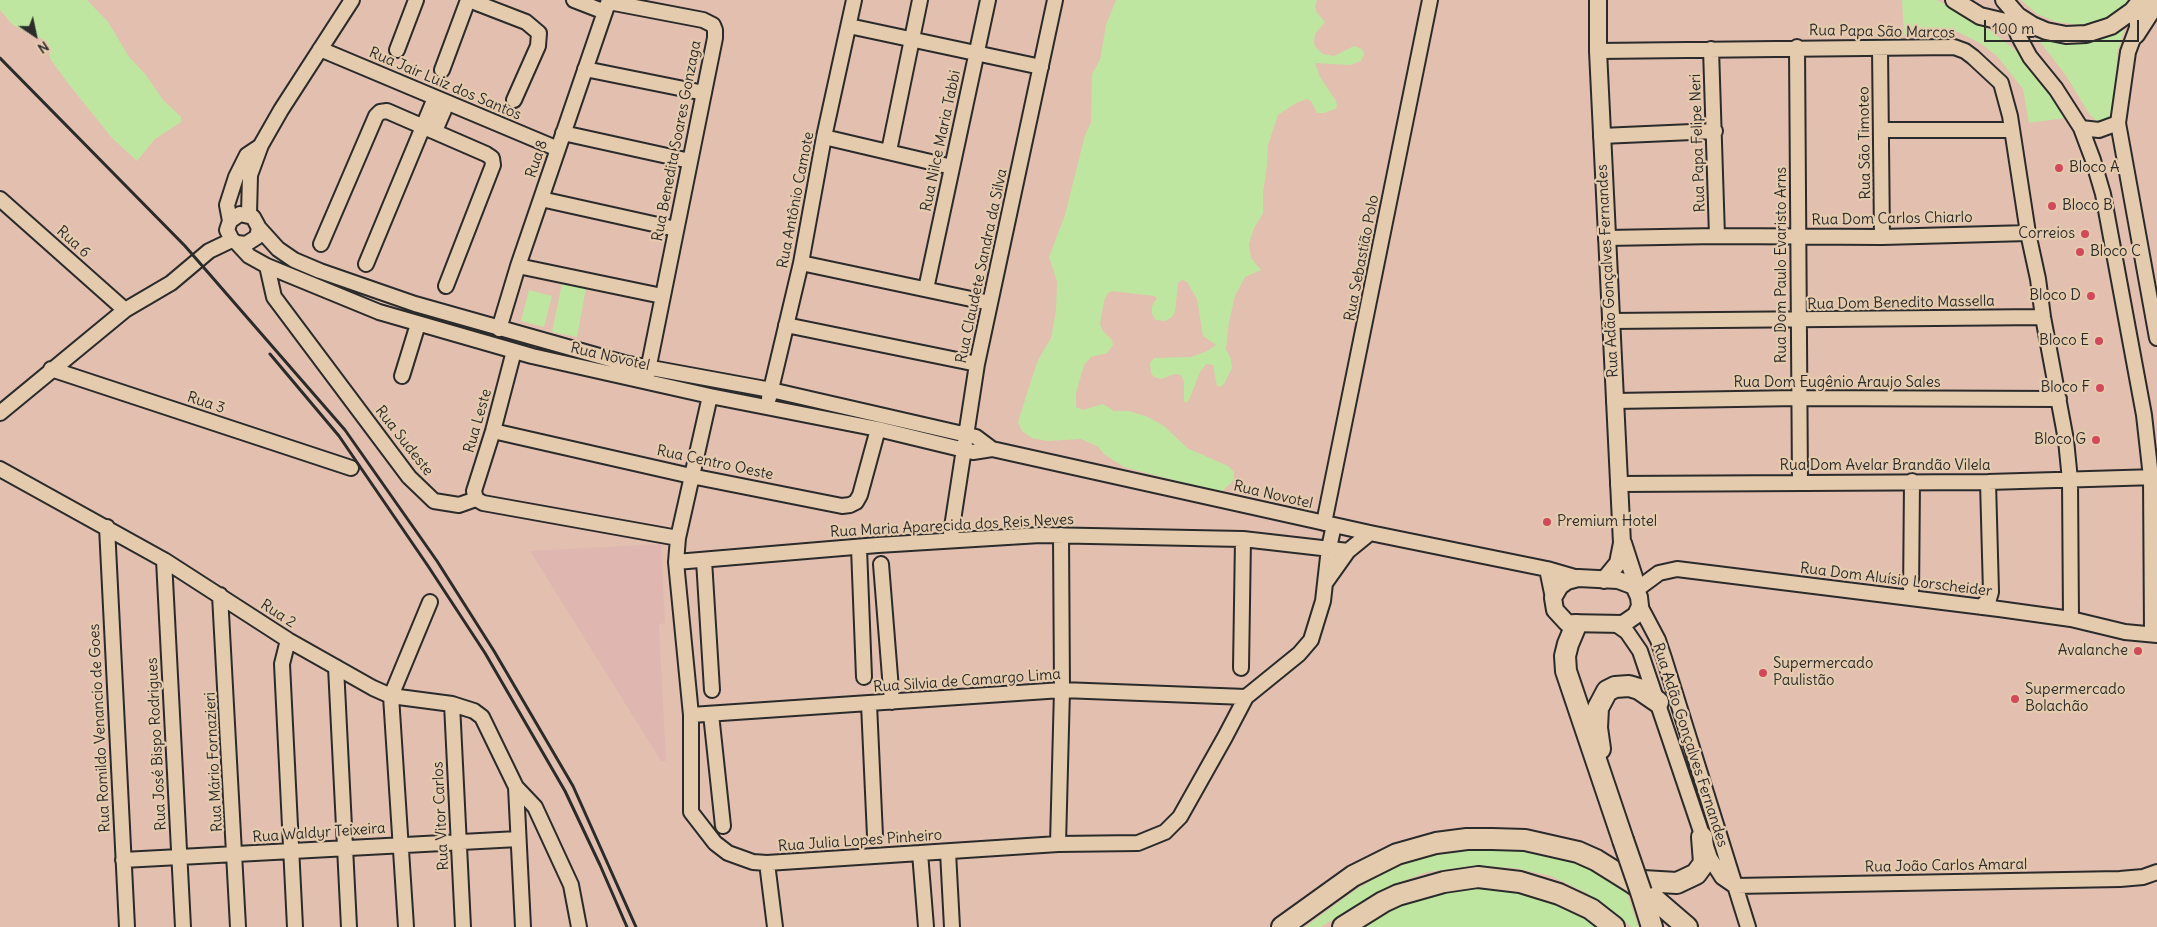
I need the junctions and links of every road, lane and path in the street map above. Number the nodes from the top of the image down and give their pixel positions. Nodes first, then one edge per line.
1 (352, 0) edge
2 (416, 0) edge
3 (574, 0) edge
4 (854, 0) edge
5 (920, 0) edge
6 (988, 0) edge
7 (1055, 0) edge
8 (1430, 0) edge
9 (1598, 0) edge
10 (1954, 0) edge
11 (475, 1) edge
12 (2006, 2) edge
13 (2145, 4) edge
14 (608, 5) edge
15 (2013, 24) junction
16 (849, 26) junction
17 (2046, 31) junction
18 (2136, 35) junction
19 (912, 38) junction
20 (1797, 47) junction
21 (1880, 48) junction
22 (320, 49) junction
23 (1712, 49) junction
24 (397, 50) dead end
25 (1598, 51) junction
26 (977, 54) junction
27 (1041, 67) junction
28 (585, 69) junction
29 (442, 70) dead end
30 (704, 93) junction
31 (441, 100) junction
32 (514, 100) dead end
33 (2118, 123) junction
34 (2081, 128) junction
35 (429, 129) junction
36 (1881, 130) junction
37 (2012, 130) junction
38 (1715, 131) junction
39 (563, 133) junction
40 (1602, 136) junction
41 (824, 138) junction
42 (261, 145) junction
43 (558, 149) junction
44 (889, 151) junction
45 (690, 161) junction
46 (952, 167) junction
47 (0, 199) edge
48 (540, 199) junction
49 (249, 214) junction
50 (259, 228) junction
51 (676, 229) junction
52 (231, 233) junction
53 (2028, 233) junction
54 (1717, 236) junction
55 (1798, 237) junction
56 (1882, 237) junction
57 (1606, 238) junction
58 (321, 244) dead end
59 (801, 263) junction
60 (366, 264) dead end
61 (267, 266) junction
62 (518, 266) junction
63 (446, 286) dead end
64 (926, 289) junction
65 (662, 296) junction
66 (990, 303) junction
67 (124, 310) junction
68 (2043, 317) junction
69 (1610, 321) junction
70 (1800, 321) junction
71 (418, 324) junction
72 (786, 325) junction
73 (499, 329) junction
74 (2157, 338) edge
75 (473, 339) junction
76 (514, 351) junction
77 (977, 364) junction
78 (51, 369) junction
79 (647, 375) junction
80 (402, 376) dead end
81 (770, 390) junction
82 (710, 396) junction
83 (1798, 398) junction
84 (2059, 399) junction
85 (1614, 401) junction
86 (767, 407) junction
87 (0, 413) edge
88 (878, 429) junction
89 (493, 432) junction
90 (966, 435) junction
91 (992, 449) junction
92 (963, 450) junction
93 (351, 468) dead end
94 (0, 469) edge
95 (691, 476) junction
96 (2154, 477) edge
97 (2070, 480) junction
98 (1800, 482) junction
99 (1912, 482) junction
100 (1988, 482) junction
101 (1618, 484) junction
102 (476, 499) junction
103 (1329, 524) junction
104 (107, 527) junction
105 (1370, 533) junction
106 (1061, 535) junction
107 (678, 538) junction
108 (1243, 539) junction
109 (950, 540) junction
110 (1622, 542) junction
111 (859, 548) junction
112 (1329, 548) junction
113 (1348, 551) junction
114 (164, 560) junction
115 (704, 560) junction
116 (676, 562) junction
117 (882, 564) dead end
118 (1547, 569) junction
119 (1578, 578) junction
120 (1604, 580) junction
121 (1326, 582) junction
122 (1635, 588) junction
123 (1991, 592) junction
124 (220, 595) junction
125 (1553, 598) junction
126 (1911, 598) junction
127 (430, 602) dead end
128 (1640, 606) junction
129 (1981, 607) junction
130 (1999, 609) junction
131 (2071, 619) junction
132 (1576, 625) junction
133 (1617, 625) junction
134 (2154, 635) edge
135 (288, 640) junction
136 (336, 667) junction
137 (1241, 668) dead end
138 (864, 677) dead end
139 (712, 690) dead end
140 (1062, 690) junction
141 (392, 696) junction
142 (1246, 697) junction
143 (892, 702) junction
144 (1658, 702) junction
145 (452, 704) junction
146 (869, 704) junction
147 (711, 714) junction
148 (691, 715) junction
149 (1604, 778) junction
150 (516, 787) junction
151 (723, 826) dead end
152 (876, 836) dead end
153 (1702, 837) junction
154 (518, 839) junction
155 (459, 842) junction
156 (402, 844) junction
157 (1058, 844) junction
158 (345, 848) junction
159 (291, 852) junction
160 (948, 852) junction
161 (920, 853) junction
162 (235, 855) junction
163 (178, 857) junction
164 (123, 860) junction
165 (767, 863) junction
166 (2157, 872) edge
167 (1634, 884) junction
168 (1735, 886) junction
169 (127, 927) edge
170 (183, 927) edge
171 (238, 927) edge
172 (295, 927) edge
173 (349, 927) edge
174 (406, 927) edge
175 (463, 927) edge
176 (523, 927) edge
177 (579, 927) edge
178 (775, 927) edge
179 (926, 927) edge
180 (952, 927) edge
181 (1282, 927) edge
182 (1343, 927) edge
183 (1614, 927) edge
184 (1652, 927) edge
185 (1687, 927) edge
186 (1748, 927) edge

1 - 22 street
2 - 24 street
3 - 14 street
4 - 16 street, Rua Antônio Camote
5 - 19 street
6 - 26 street, Rua Nilce Maria Tabbi
7 - 27 street, Rua Claudete Sandra da Silva
8 - 103 street, Rua Sebastião Polo
9 - 25 main road, Rua Adão Gonçalves Fernandes
10 - 15 main road
11 - 29 street
11 - 32 street
12 - 15 street
12 - 17 main road
13 - 17 main road
13 - 18 main road
13 - 18 street
14 - 28 street, Rua 8
14 - 30 street, Rua Benedita Soares Gonzaga
15 - 17 main road
15 - 34 street
16 - 19 street
16 - 41 street, Rua Antônio Camote
18 - 33 street
19 - 26 street
19 - 44 street
20 - 21 street, Rua Papa São Marcos
20 - 23 street, Rua Papa São Marcos
20 - 55 street, Rua Dom Paulo Evaristo Arns
21 - 36 street, Rua São Timoteo
21 - 37 street, Rua Papa São Marcos
22 - 31 street, Rua Jair Luiz dos Santos
22 - 42 street
23 - 25 street, Rua Papa São Marcos
23 - 38 street, Rua Papa Felipe Neri
25 - 40 main road, Rua Adão Gonçalves Fernandes
26 - 27 street
26 - 46 street, Rua Nilce Maria Tabbi
27 - 66 street, Rua Claudete Sandra da Silva
28 - 30 street
28 - 39 street, Rua 8
30 - 45 street, Rua Benedita Soares Gonzaga
31 - 35 street
31 - 43 street, Rua Jair Luiz dos Santos
33 - 34 street
33 - 74 street
34 - 96 street
35 - 58 street
35 - 60 street
35 - 63 street
36 - 37 street
36 - 56 street, Rua São Timoteo
37 - 53 street, Rua Papa São Marcos
38 - 40 street
38 - 54 street, Rua Papa Felipe Neri
39 - 43 street, Rua 8
39 - 45 street
40 - 57 main road, Rua Adão Gonçalves Fernandes
41 - 44 street
41 - 59 street, Rua Antônio Camote
42 - 49 street
42 - 52 street
43 - 48 street, Rua 8
44 - 46 street
45 - 51 street, Rua Benedita Soares Gonzaga
46 - 64 street, Rua Nilce Maria Tabbi
47 - 67 street, Rua 6
48 - 51 street
48 - 62 street, Rua 8
49 - 50 street
49 - 52 street
50 - 52 street
50 - 73 street, Rua Novotel
51 - 65 street, Rua Benedita Soares Gonzaga
52 - 61 street, Rua Novotel
52 - 67 street
53 - 56 street, Rua Dom Carlos Chiarlo
53 - 68 street, Rua Papa São Marcos
54 - 55 street, Rua Dom Carlos Chiarlo
54 - 57 street, Rua Dom Carlos Chiarlo
55 - 56 street, Rua Dom Carlos Chiarlo
55 - 70 street, Rua Dom Paulo Evaristo Arns
57 - 69 main road, Rua Adão Gonçalves Fernandes
59 - 64 street
59 - 72 street, Rua Antônio Camote
61 - 71 street, Rua Novotel
61 - 102 street, Rua Sudeste
62 - 65 street
62 - 73 street, Rua 8
64 - 66 street
65 - 79 street, Rua Benedita Soares Gonzaga
66 - 77 street, Rua Claudete Sandra da Silva
67 - 78 street
68 - 70 street, Rua Dom Benedito Massella
68 - 84 street, Rua Papa São Marcos
69 - 70 street, Rua Dom Benedito Massella
69 - 85 main road, Rua Adão Gonçalves Fernandes
70 - 83 street, Rua Dom Paulo Evaristo Arns
71 - 75 street, Rua Novotel
71 - 80 street
72 - 77 street
72 - 81 street, Rua Antônio Camote
73 - 75 street
73 - 76 street
73 - 79 street, Rua Novotel
75 - 76 street, Rua Novotel
76 - 79 street, Rua Novotel
76 - 89 street, Rua Leste
77 - 90 street, Rua Claudete Sandra da Silva
78 - 87 street
78 - 93 street, Rua 3
79 - 81 street, Rua Novotel
79 - 82 street, Rua Novotel
81 - 86 street, Rua Antônio Camote
81 - 90 street, Rua Novotel
82 - 86 street, Rua Novotel
82 - 95 street, Rua Julia Lopes Pinheiro
83 - 84 street, Rua Dom Eugênio Araujo Sales
83 - 85 street, Rua Dom Eugênio Araujo Sales
83 - 98 street, Rua Dom Paulo Evaristo Arns
84 - 97 street, Rua Papa São Marcos
85 - 101 main road, Rua Adão Gonçalves Fernandes
86 - 88 street, Rua Novotel
88 - 92 street, Rua Novotel
88 - 95 street, Rua Centro Oeste
89 - 95 street, Rua Centro Oeste
89 - 102 street, Rua Leste
90 - 91 street, Rua Novotel
90 - 92 street, Rua Claudete Sandra da Silva
91 - 92 street, Rua Novotel
91 - 103 street, Rua Novotel
92 - 109 street, Rua Claudete Sandra da Silva
94 - 104 street, Rua 2
95 - 107 street, Rua Julia Lopes Pinheiro
96 - 97 street, Rua Dom Avelar Brandão Vilela
96 - 134 street
97 - 100 street, Rua Dom Avelar Brandão Vilela
97 - 131 street, Rua Papa São Marcos
98 - 99 street, Rua Dom Avelar Brandão Vilela
98 - 101 street, Rua Dom Avelar Brandão Vilela
99 - 100 street, Rua Dom Avelar Brandão Vilela
99 - 126 street
100 - 123 street
101 - 110 main road, Rua Adão Gonçalves Fernandes
102 - 107 street, Rua Sudeste
103 - 105 street, Rua Novotel
103 - 112 street, Rua Julia Lopes Pinheiro
104 - 114 street, Rua 2
104 - 164 street, Rua Romildo Venancio de Goes
105 - 113 street, Rua Julia Lopes Pinheiro
105 - 118 street, Rua Novotel
106 - 108 street, Rua Maria Aparecida dos Reis Neves
106 - 109 street, Rua Maria Aparecida dos Reis Neves
106 - 140 street
107 - 116 street, Rua Julia Lopes Pinheiro
108 - 112 street, Rua Maria Aparecida dos Reis Neves
108 - 137 street
109 - 111 street, Rua Maria Aparecida dos Reis Neves
110 - 120 main road, Rua Adão Gonçalves Fernandes
110 - 122 main road, Rua Adão Gonçalves Fernandes
111 - 115 street, Rua Maria Aparecida dos Reis Neves
111 - 138 street
112 - 113 street, Rua Maria Aparecida dos Reis Neves
112 - 121 street, Rua Julia Lopes Pinheiro
113 - 121 street, Rua Julia Lopes Pinheiro
114 - 124 street, Rua 2
114 - 163 street, Rua José Bispo Rodrigues
115 - 116 street, Rua Maria Aparecida dos Reis Neves
115 - 139 street
116 - 148 street, Rua Julia Lopes Pinheiro
117 - 143 street
118 - 119 street, Rua Novotel
118 - 125 street
119 - 120 main road
119 - 125 main road
120 - 122 main road
121 - 142 street, Rua Julia Lopes Pinheiro
122 - 126 street, Rua Dom Aluísio Lorscheider
122 - 128 main road, Rua Adão Gonçalves Fernandes
123 - 129 street
123 - 130 street
124 - 135 street, Rua 2
124 - 162 street, Rua Mário Fornazieri
125 - 132 main road
126 - 129 street, Rua Dom Aluísio Lorscheider
127 - 141 street
128 - 133 main road
128 - 168 street, Rua Adão Gonçalves Fernandes
129 - 130 street, Rua Dom Aluísio Lorscheider
130 - 131 street, Rua Dom Aluísio Lorscheider
131 - 134 street, Rua Dom Aluísio Lorscheider
132 - 133 main road
132 - 149 highway
133 - 144 street, Rua Adão Gonçalves Fernandes
135 - 136 street, Rua 2
135 - 159 street
136 - 141 street, Rua 2
136 - 158 street
140 - 142 street, Rua Silvia de Camargo Lima
140 - 143 street, Rua Silvia de Camargo Lima
140 - 157 street
141 - 145 street, Rua 2
141 - 156 street
142 - 157 street, Rua Julia Lopes Pinheiro
143 - 146 street, Rua Silvia de Camargo Lima
144 - 149 highway
144 - 153 street, Rua Adão Gonçalves Fernandes
145 - 150 street, Rua 2
145 - 155 street, Rua Vitor Carlos
146 - 147 street, Rua Silvia de Camargo Lima
146 - 152 street
147 - 148 street, Rua Silvia de Camargo Lima
147 - 151 street
148 - 165 street, Rua Julia Lopes Pinheiro
149 - 184 highway, bridge
150 - 154 street
150 - 177 street
153 - 167 highway
153 - 168 street, Rua Adão Gonçalves Fernandes
154 - 155 street, Rua Waldyr Teixeira
154 - 176 street
155 - 156 street, Rua Waldyr Teixeira
155 - 175 street, Rua Vitor Carlos
156 - 158 street, Rua Waldyr Teixeira
156 - 174 street
157 - 160 street, Rua Julia Lopes Pinheiro
158 - 159 street, Rua Waldyr Teixeira
158 - 173 street
159 - 162 street, Rua Waldyr Teixeira
159 - 172 street
160 - 161 street, Rua Julia Lopes Pinheiro
160 - 180 street
161 - 165 street, Rua Julia Lopes Pinheiro
161 - 179 street
162 - 163 street, Rua Waldyr Teixeira
162 - 171 street, Rua Mário Fornazieri
163 - 164 street, Rua Waldyr Teixeira
163 - 170 street, Rua José Bispo Rodrigues
164 - 169 street, Rua Romildo Venancio de Goes
165 - 178 street
166 - 168 street, Rua João Carlos Amaral
167 - 181 highway
167 - 185 highway
168 - 186 street, Rua Adão Gonçalves Fernandes
182 - 183 highway

